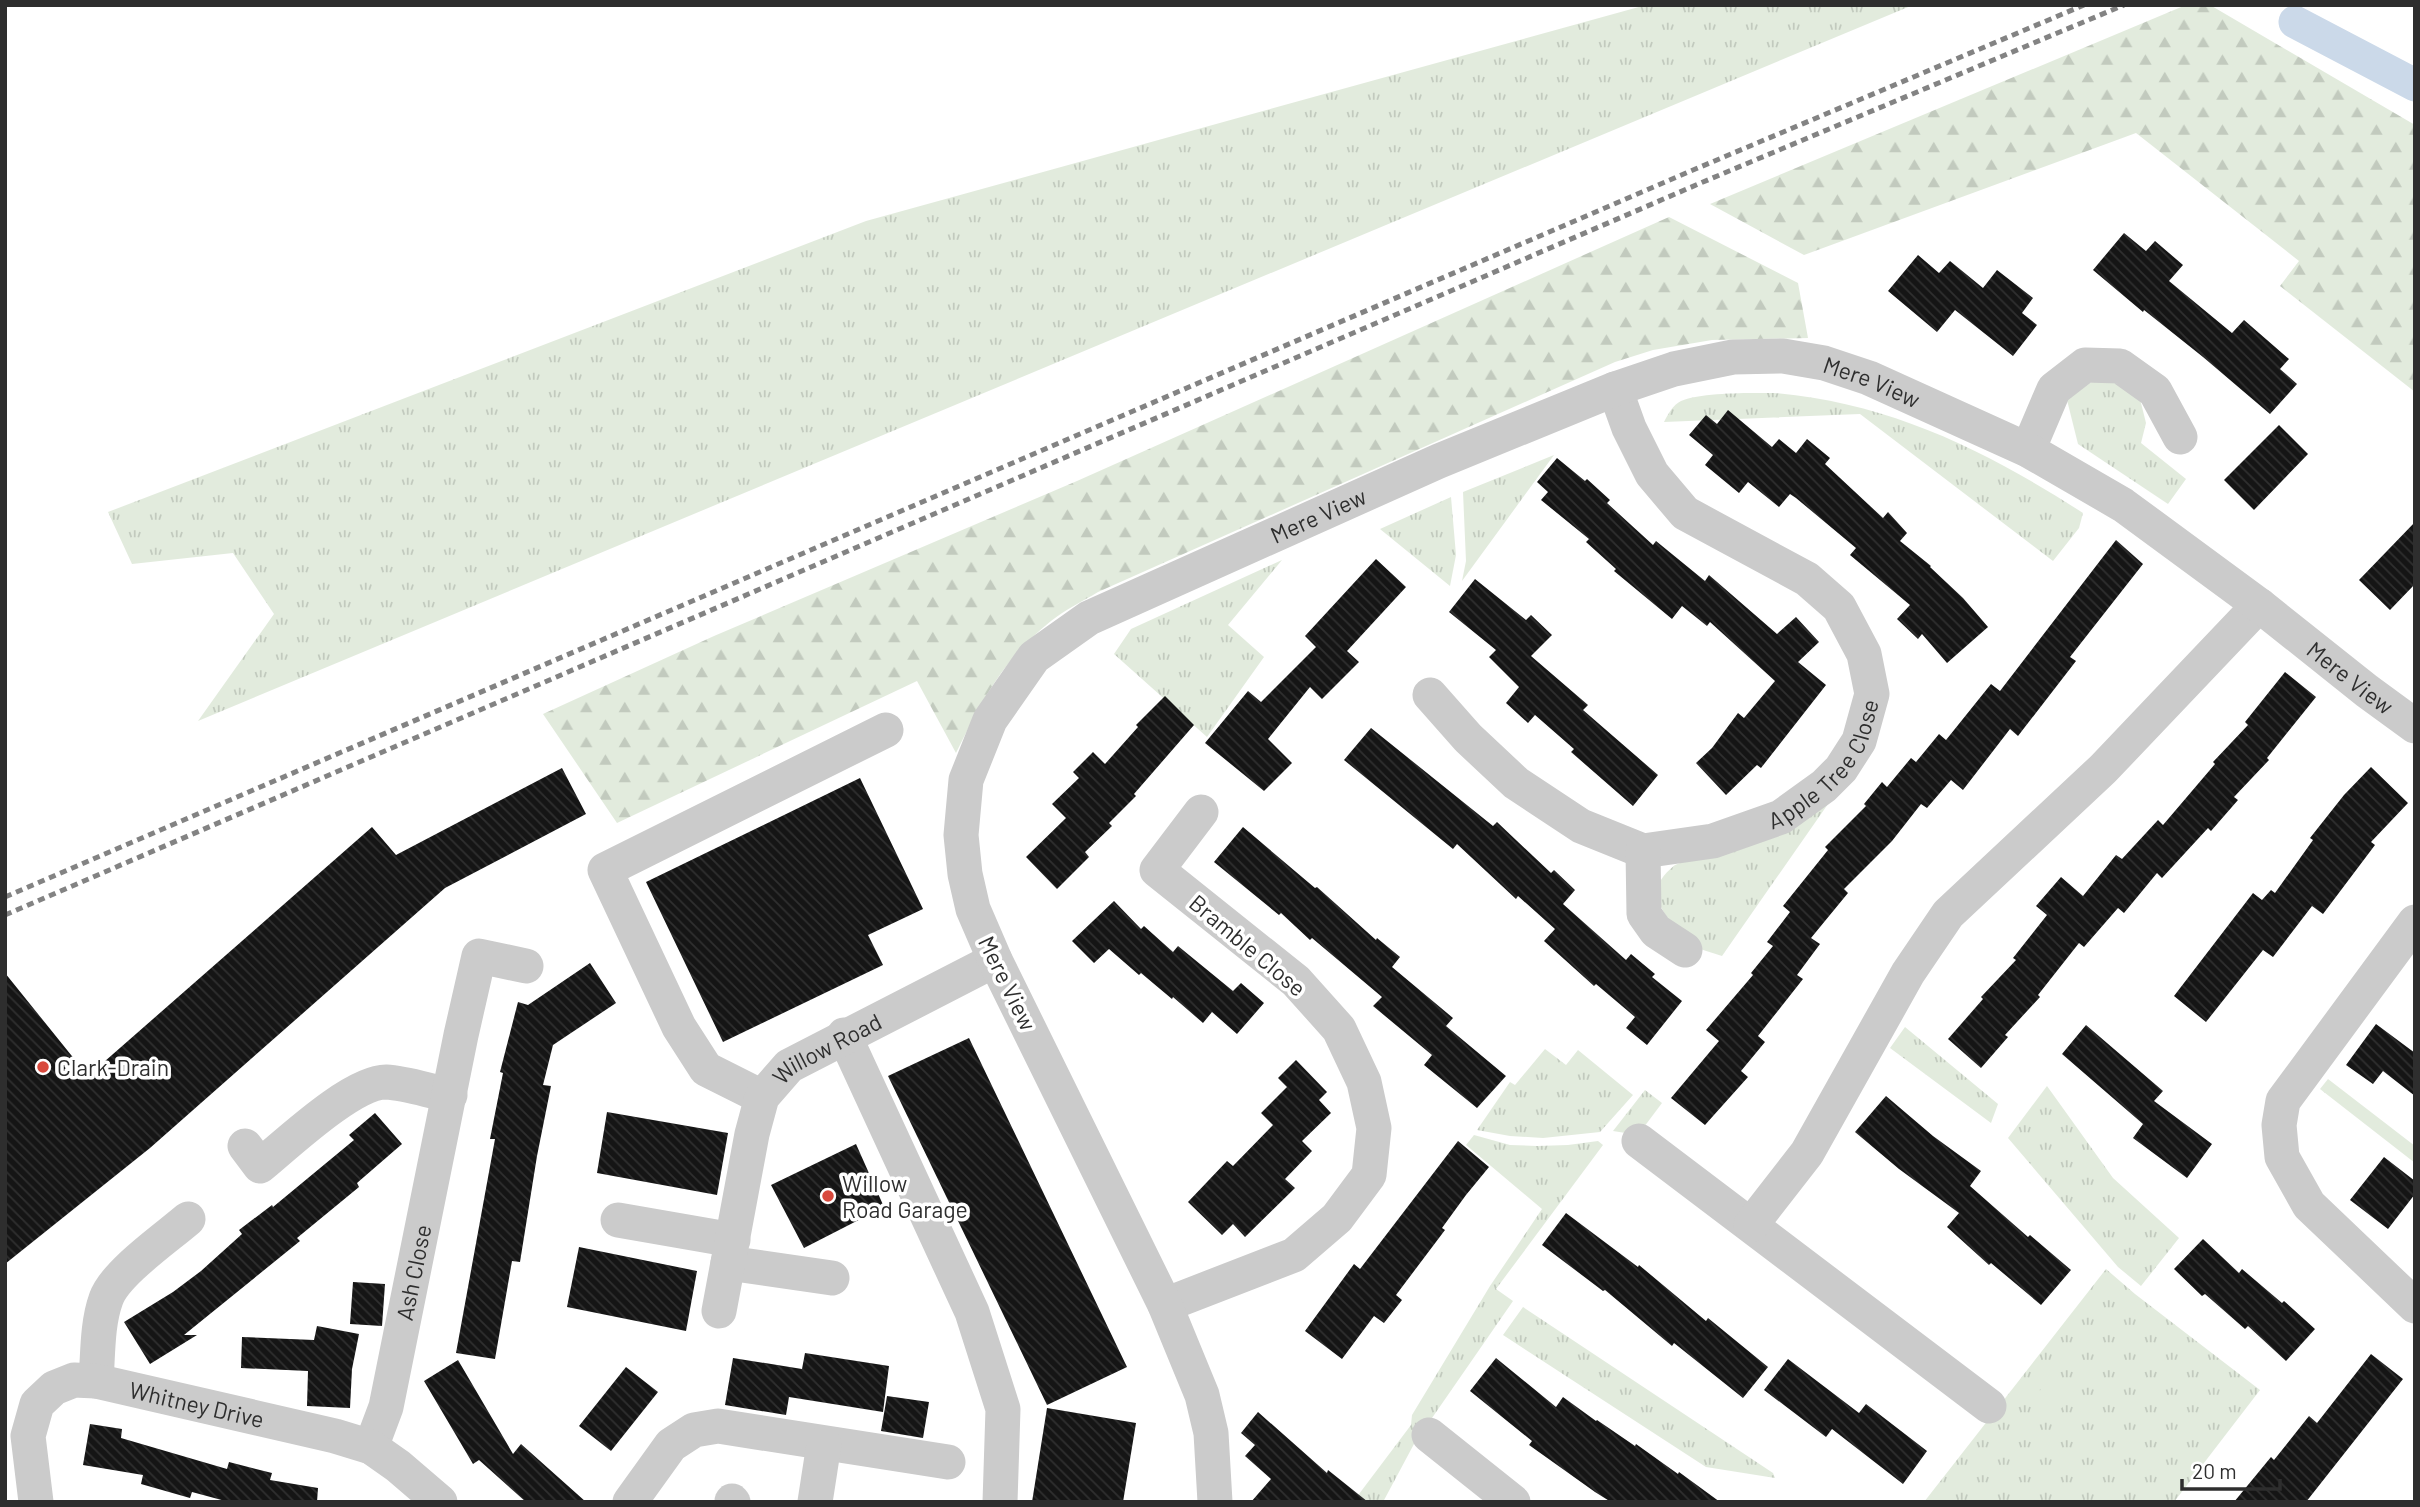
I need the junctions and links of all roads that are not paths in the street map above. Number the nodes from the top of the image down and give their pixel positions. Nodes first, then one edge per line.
1 (1615, 389) junction
2 (2180, 437) dead end
3 (2028, 450) junction
4 (2259, 605) junction
5 (1430, 695) dead end
6 (2410, 711) edge
7 (886, 730) dead end
8 (1201, 812) dead end
9 (1643, 851) junction
10 (2409, 940) edge
11 (1685, 950) dead end
12 (995, 960) junction
13 (526, 965) dead end
14 (844, 1035) junction
15 (450, 1094) junction
16 (762, 1097) junction
17 (1639, 1141) dead end
18 (244, 1146) dead end
19 (188, 1219) dead end
20 (618, 1220) dead end
21 (1751, 1225) junction
22 (730, 1252) junction
23 (832, 1278) dead end
24 (1165, 1305) junction
25 (2415, 1306) edge
26 (719, 1311) dead end
27 (96, 1381) junction
28 (1989, 1406) dead end
29 (1429, 1435) dead end
30 (824, 1444) junction
31 (371, 1447) junction
32 (948, 1462) dead end
33 (36, 1502) edge
34 (440, 1502) edge
35 (630, 1502) edge
36 (815, 1502) edge
37 (1000, 1502) edge
38 (1215, 1502) edge
39 (1513, 1502) edge

1 - 3 street, Mere View
1 - 9 street, Apple Tree Close
1 - 12 street, Mere View
2 - 3 street
3 - 4 street, Mere View
4 - 6 street, Mere View
4 - 21 street
5 - 9 street
7 - 16 street
8 - 24 street, Bramble Close
9 - 11 street
10 - 25 street
12 - 14 street, Willow Road
12 - 24 street, Mere View
13 - 15 street, Ash Close
14 - 16 street, Willow Road
14 - 37 street
15 - 18 street
15 - 31 street, Ash Close
16 - 22 street, Willow Road
17 - 21 street
19 - 27 street
20 - 22 street
21 - 28 street
22 - 23 street
22 - 26 street, Willow Road
24 - 38 street, Mere View
27 - 31 street, Whitney Drive
27 - 33 street, Whitney Drive
29 - 39 street
30 - 32 street
30 - 35 street
30 - 36 street
31 - 34 street, Whitney Drive

